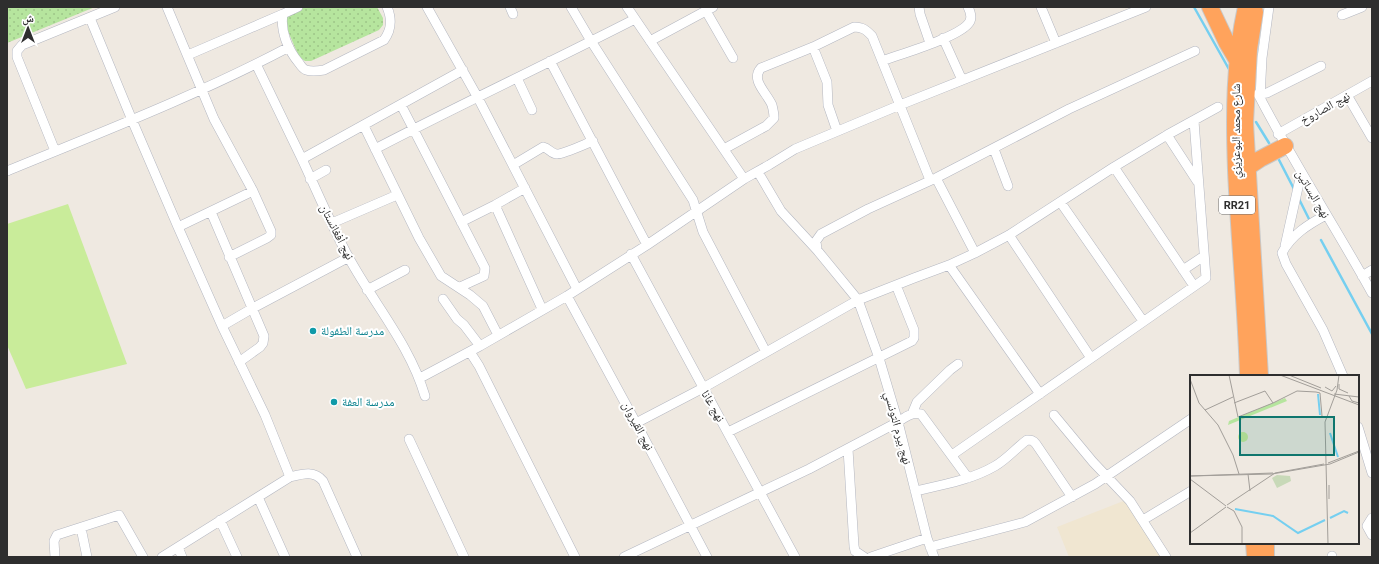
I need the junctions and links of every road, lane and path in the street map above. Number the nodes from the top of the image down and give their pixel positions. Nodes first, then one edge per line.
1 (115, 7) edge
2 (167, 7) edge
3 (298, 7) edge
4 (387, 7) edge
5 (426, 7) edge
6 (571, 7) edge
7 (627, 7) edge
8 (919, 7) edge
9 (968, 7) edge
10 (1041, 7) edge
11 (1146, 7) edge
12 (1239, 7) edge
13 (1269, 7) edge
14 (1362, 7) edge
15 (710, 9) edge
16 (1252, 11) edge
17 (283, 14) junction
18 (1213, 14) edge
19 (1342, 15) dead end
20 (90, 18) junction
21 (634, 18) junction
22 (943, 38) junction
23 (591, 41) junction
24 (650, 41) junction
25 (930, 43) junction
26 (1056, 43) junction
27 (289, 47) junction
28 (813, 47) junction
29 (1195, 51) dead end
30 (188, 55) junction
31 (732, 58) dead end
32 (1237, 60) junction
33 (550, 61) junction
34 (882, 61) junction
35 (256, 64) junction
36 (1321, 66) dead end
37 (463, 70) junction
38 (517, 78) junction
39 (962, 80) junction
40 (1372, 81) edge
41 (202, 88) junction
42 (1259, 95) junction
43 (1347, 96) junction
44 (478, 98) junction
45 (401, 105) junction
46 (900, 105) junction
47 (1218, 106) dead end
48 (532, 110) dead end
49 (132, 120) junction
50 (1194, 121) junction
51 (364, 126) junction
52 (412, 129) junction
53 (838, 131) junction
54 (1167, 135) junction
55 (1372, 138) edge
56 (1282, 140) junction
57 (593, 141) junction
58 (375, 149) junction
59 (724, 149) junction
60 (994, 149) junction
61 (55, 151) junction
62 (302, 159) junction
63 (513, 165) junction
64 (1114, 167) junction
65 (1248, 167) junction
66 (326, 170) dead end
67 (7, 171) edge
68 (758, 172) junction
69 (1301, 174) junction
70 (744, 178) junction
71 (310, 179) junction
72 (933, 179) junction
73 (1198, 182) junction
74 (1008, 186) dead end
75 (525, 188) junction
76 (253, 191) junction
77 (397, 195) junction
78 (1061, 203) junction
79 (495, 205) junction
80 (697, 211) junction
81 (211, 212) junction
82 (1326, 215) junction
83 (461, 222) junction
84 (332, 223) junction
85 (178, 227) junction
86 (1009, 235) junction
87 (647, 244) junction
88 (817, 250) junction
89 (1283, 250) junction
90 (975, 253) junction
91 (631, 254) junction
92 (1204, 256) junction
93 (230, 257) junction
94 (349, 257) junction
95 (949, 265) junction
96 (404, 270) dead end
97 (1183, 270) junction
98 (1372, 270) edge
99 (1362, 276) junction
100 (896, 285) junction
101 (1194, 286) junction
102 (460, 287) junction
103 (577, 289) junction
104 (367, 290) junction
105 (1372, 293) edge
106 (567, 296) junction
107 (443, 299) dead end
108 (858, 300) junction
109 (253, 308) junction
110 (542, 309) junction
111 (1143, 321) junction
112 (222, 326) junction
113 (498, 335) junction
114 (480, 346) junction
115 (470, 352) junction
116 (766, 352) junction
117 (879, 358) junction
118 (1091, 358) junction
119 (239, 362) junction
120 (958, 364) dead end
121 (1254, 373) edge
122 (1343, 375) edge
123 (420, 378) junction
124 (703, 388) junction
125 (1040, 394) junction
126 (425, 396) dead end
127 (912, 414) junction
128 (1054, 415) dead end
129 (1190, 420) edge
130 (898, 422) junction
131 (636, 423) junction
132 (728, 432) junction
133 (1359, 433) edge
134 (409, 439) dead end
135 (848, 449) junction
136 (1362, 452) edge
137 (952, 455) junction
138 (1372, 473) edge
139 (1107, 476) junction
140 (290, 477) junction
141 (968, 478) junction
142 (915, 491) junction
143 (760, 492) junction
144 (1190, 492) edge
145 (258, 497) junction
146 (1072, 497) junction
147 (1372, 518) edge
148 (220, 520) junction
149 (1143, 520) junction
150 (690, 525) junction
151 (81, 528) junction
152 (1372, 535) edge
153 (929, 542) junction
154 (1245, 544) edge
155 (1254, 544) edge
156 (1266, 544) edge
157 (1275, 544) edge
158 (178, 547) junction
159 (55, 557) edge
160 (87, 557) edge
161 (143, 557) edge
162 (162, 557) edge
163 (182, 557) edge
164 (237, 557) edge
165 (285, 557) edge
166 (357, 557) edge
167 (464, 557) edge
168 (575, 557) edge
169 (624, 557) edge
170 (707, 557) edge
171 (795, 557) edge
172 (864, 557) edge
173 (871, 557) edge
174 (934, 557) edge
175 (1166, 557) edge
176 (1246, 557) edge
177 (1254, 557) edge
178 (1266, 557) edge
179 (1276, 557) edge

1 - 20 street
2 - 30 street
3 - 17 street
4 - 27 street
5 - 37 street
6 - 23 street
7 - 21 street
8 - 25 street
9 - 22 street
10 - 26 street
11 - 26 street
12 - 18 highway
13 - 42 street
14 - 19 street
15 - 24 street
15 - 31 street
16 - 32 highway, شارع محمد البوعزيزي / RR21
16 - 42 highway
16 - 65 highway, شارع محمد البوعزيزي / RR21
17 - 27 street
17 - 30 street
18 - 32 highway
20 - 49 street
20 - 61 street
21 - 23 street
21 - 24 street
22 - 25 street
22 - 39 street
23 - 33 street
23 - 80 street
24 - 59 street
25 - 34 street
26 - 39 street
27 - 35 street
28 - 34 street
28 - 53 street
28 - 59 street
29 - 60 street
30 - 41 street
32 - 121 highway, شارع محمد البوعزيزي / RR21
33 - 38 street
33 - 57 street
34 - 46 street
35 - 41 street
35 - 62 street, نهج أفغانستان
36 - 42 street
37 - 44 street
37 - 45 street
38 - 44 street
38 - 48 street
39 - 46 street
40 - 43 street, نهج الصاروخ
41 - 49 street
41 - 76 street
42 - 56 street, نهج البساتين
43 - 55 street
43 - 56 street, نهج الصاروخ
44 - 52 street
44 - 63 street
45 - 51 street
45 - 52 street
46 - 53 street
46 - 72 street
47 - 50 street
49 - 61 street
49 - 85 street
50 - 54 street
50 - 73 street
51 - 58 street
51 - 62 street
52 - 58 street
52 - 83 street
53 - 68 street
54 - 64 street
54 - 73 street
56 - 65 highway
56 - 69 street, نهج البساتين
57 - 63 street
57 - 87 street
58 - 77 street
59 - 70 street
60 - 72 street
60 - 74 street
61 - 67 street
62 - 71 street, نهج أفغانستان
63 - 75 street
64 - 78 street
64 - 97 street
65 - 121 highway, شارع محمد البوعزيزي / RR21
66 - 71 street
68 - 70 street
68 - 88 street, نهج بيرم التونسي
69 - 82 street, نهج البساتين
69 - 89 street
70 - 80 street
71 - 84 street, نهج أفغانستان
72 - 88 street
72 - 90 street
73 - 92 street
75 - 79 street
75 - 103 street
76 - 81 street
76 - 93 street
77 - 84 street
77 - 102 street
78 - 86 street
78 - 111 street
79 - 83 street
79 - 110 street
80 - 87 street
80 - 116 street
81 - 85 street
81 - 93 street
82 - 89 street
82 - 99 street, نهج البساتين
83 - 102 street
84 - 94 street, نهج أفغانستان
85 - 112 street
86 - 90 street
86 - 118 street
87 - 91 street
88 - 108 street, نهج بيرم التونسي
89 - 122 street
90 - 95 street
91 - 103 street
91 - 124 street, نهج غانا
92 - 97 street
92 - 101 street
93 - 109 street
94 - 104 street, نهج أفغانستان
94 - 109 street
95 - 100 street
95 - 125 street
96 - 104 street
97 - 101 street
98 - 99 street
99 - 105 street, نهج البساتين
100 - 108 street
100 - 117 street
101 - 111 street
102 - 113 street
103 - 106 street
104 - 123 street, نهج أفغانستان
106 - 110 street
106 - 131 street, نهج القيروان
107 - 114 street
108 - 116 street
108 - 117 street, نهج بيرم التونسي
109 - 112 street
109 - 119 street
110 - 113 street
111 - 118 street
112 - 119 street
113 - 114 street
114 - 115 street
115 - 123 street
115 - 168 street
116 - 124 street
117 - 130 street, نهج بيرم التونسي
117 - 132 street
118 - 125 street
119 - 140 street
120 - 127 street
123 - 126 street, نهج أفغانستان
124 - 131 street
124 - 132 street, نهج غانا
125 - 137 street
127 - 130 street
127 - 137 street
128 - 139 street
129 - 139 street
130 - 135 street
130 - 142 street, نهج بيرم التونسي
131 - 150 street, نهج القيروان
132 - 143 street, نهج غانا
133 - 136 street
134 - 167 street
135 - 143 street
135 - 172 street
136 - 138 street
137 - 141 street
139 - 146 street
139 - 149 street
140 - 145 street
140 - 166 street
141 - 142 street
141 - 146 street
142 - 153 street, نهج بيرم التونسي
143 - 150 street
143 - 171 street, نهج غانا
144 - 149 street
145 - 148 street
145 - 165 street
146 - 153 street
147 - 152 street
148 - 158 street
148 - 164 street
149 - 175 street
150 - 169 street
150 - 170 street, نهج القيروان
151 - 159 street
151 - 160 street
151 - 161 street
153 - 173 street
153 - 174 street, نهج بيرم التونسي
154 - 176 highway
155 - 177 highway
156 - 178 highway
157 - 179 highway
158 - 162 street
158 - 163 street

